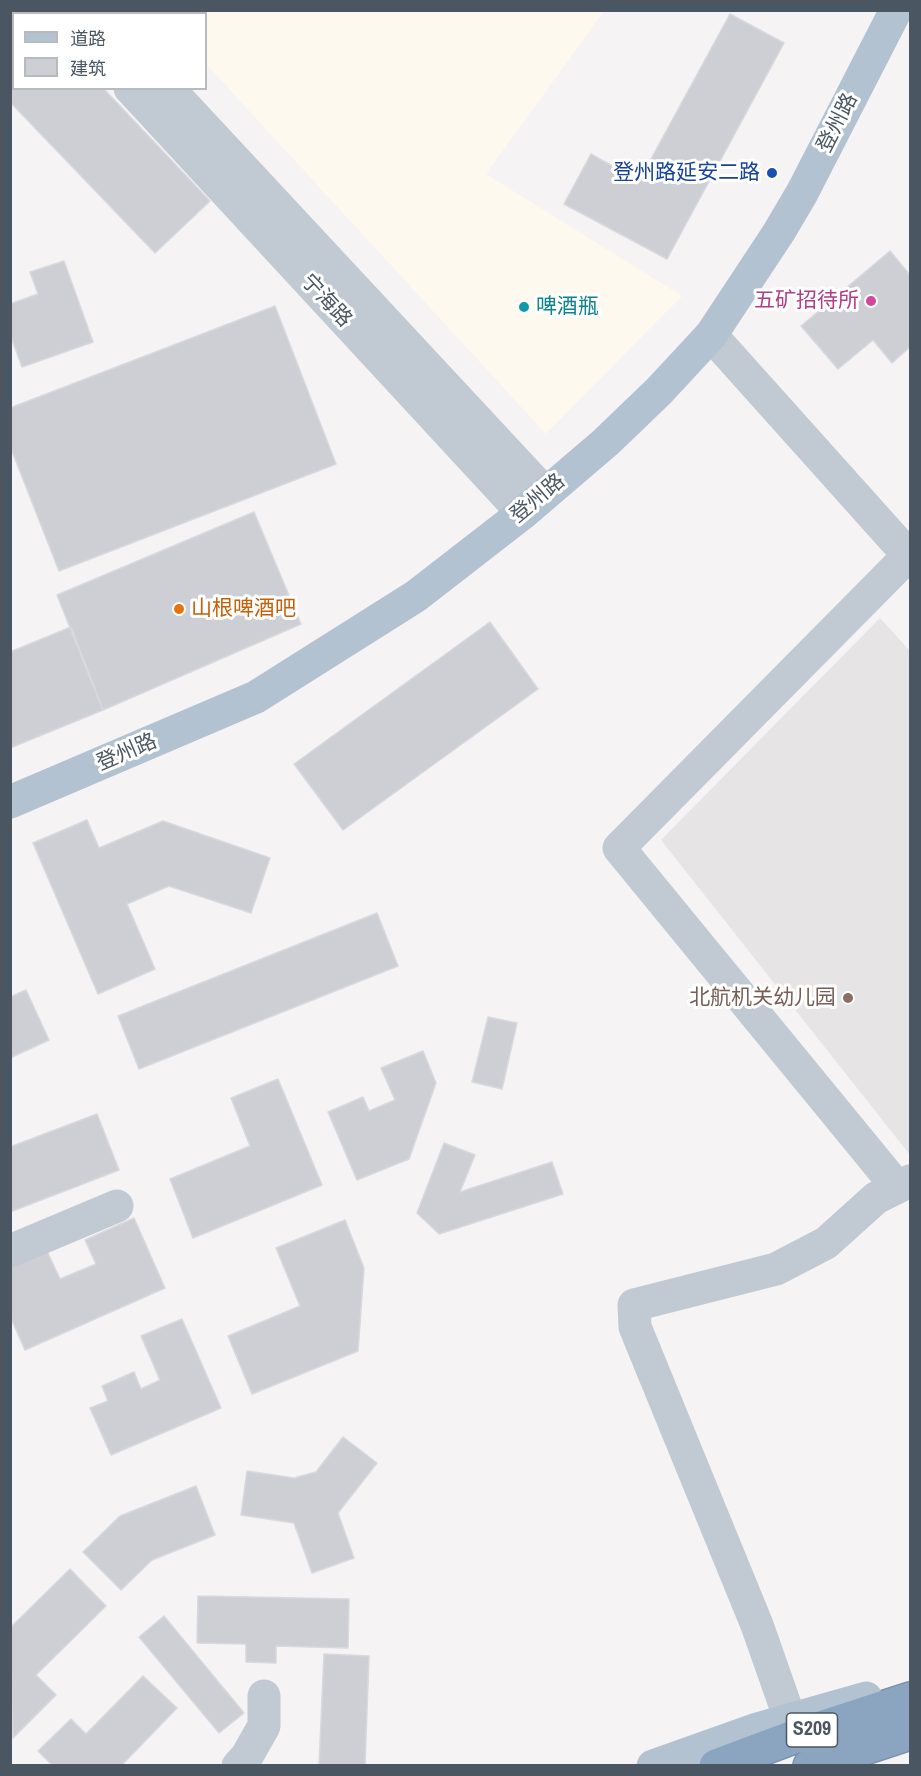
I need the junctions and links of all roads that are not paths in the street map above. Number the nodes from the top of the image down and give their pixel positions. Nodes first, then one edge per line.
1 (896, 10) edge
2 (132, 90) edge
3 (170, 90) edge
4 (711, 335) junction
5 (534, 503) junction
6 (909, 557) edge
7 (10, 802) edge
8 (904, 1184) edge
9 (117, 1206) dead end
10 (10, 1251) edge
11 (910, 1685) edge
12 (264, 1696) dead end
13 (910, 1699) edge
14 (790, 1719) junction
15 (910, 1733) edge
16 (238, 1766) edge
17 (653, 1766) edge
18 (716, 1766) edge
19 (810, 1766) edge

1 - 4 main road, 登州路
2 - 5 street, 宁海路
3 - 5 street, 宁海路
4 - 5 main road, 登州路
4 - 6 street
5 - 7 main road, 登州路
6 - 8 street
8 - 14 street
9 - 10 street
11 - 14 main road
12 - 16 street
13 - 18 highway, S209
14 - 17 main road
15 - 19 highway, S209

